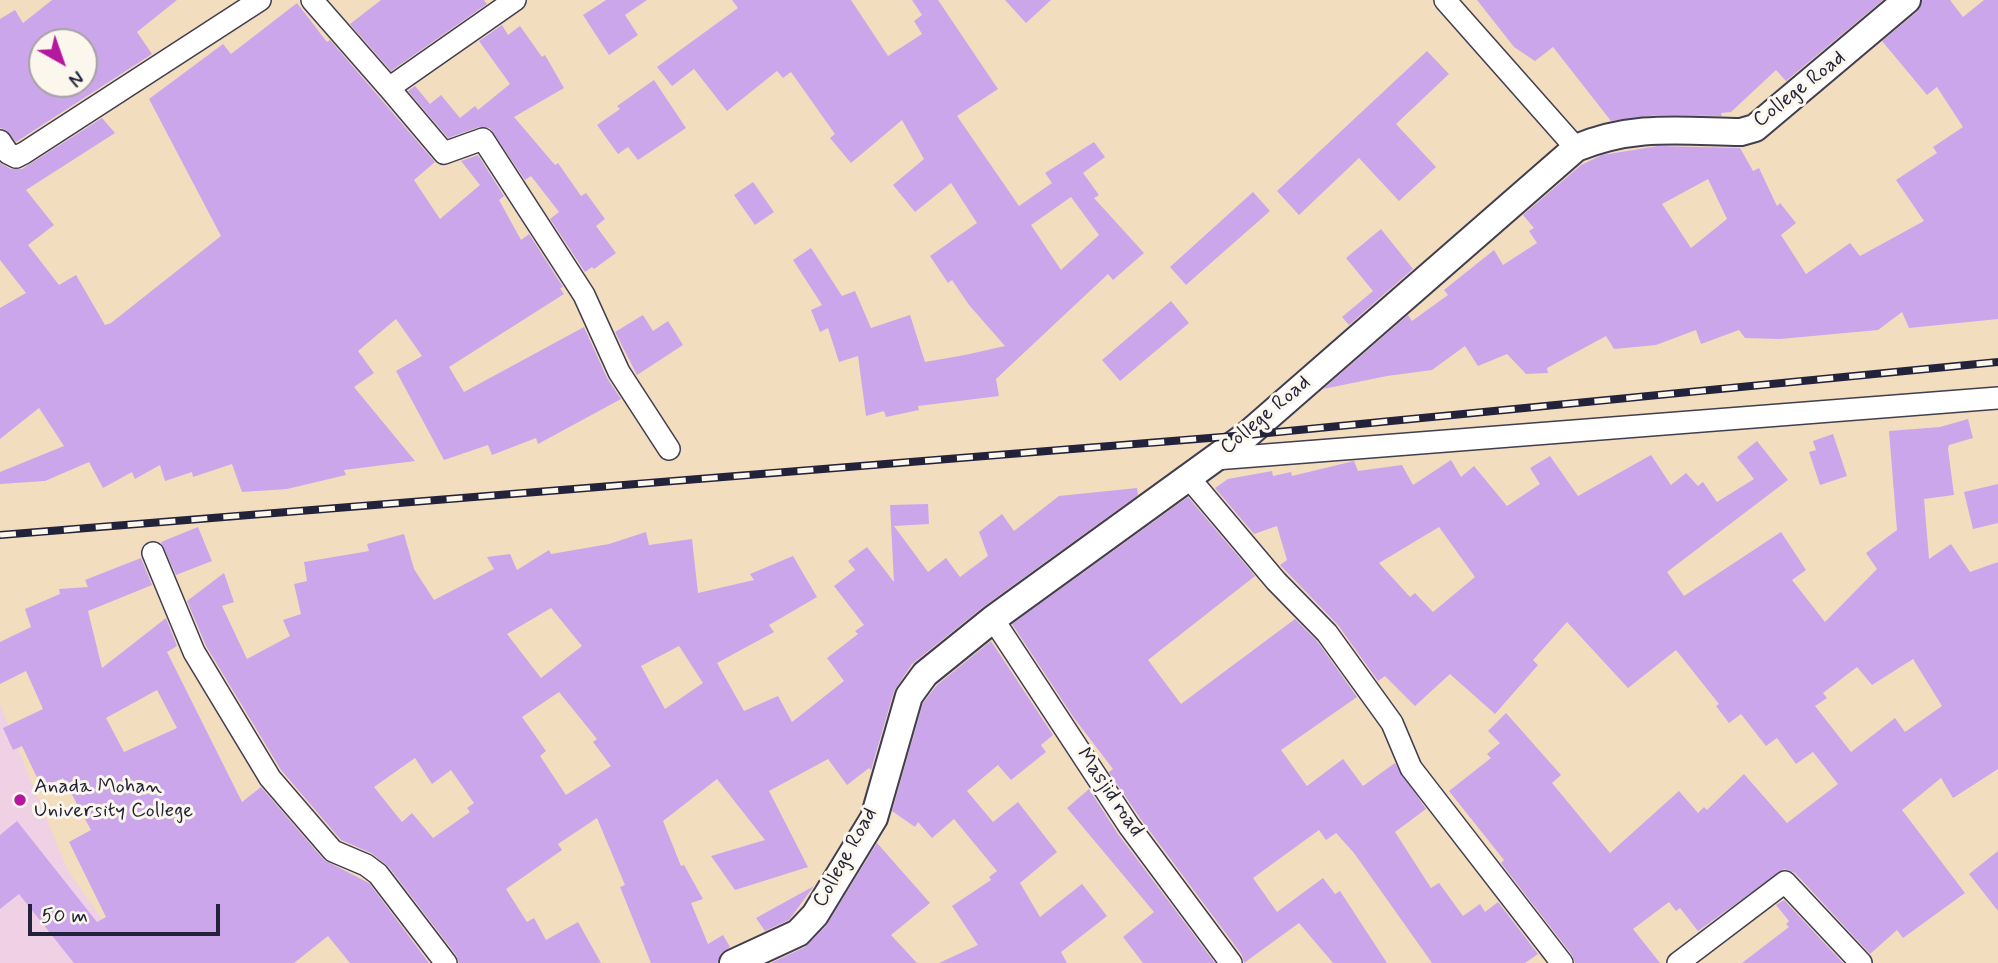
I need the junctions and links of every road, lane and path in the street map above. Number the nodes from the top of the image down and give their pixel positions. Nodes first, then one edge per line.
1 (260, 0) edge
2 (312, 0) edge
3 (515, 0) edge
4 (1445, 0) edge
5 (1908, 0) edge
6 (389, 88) junction
7 (0, 141) edge
8 (1576, 148) junction
9 (1998, 398) edge
10 (669, 449) dead end
11 (1215, 459) junction
12 (1189, 478) junction
13 (153, 553) dead end
14 (993, 619) junction
15 (446, 963) edge
16 (733, 963) edge
17 (1231, 963) edge
18 (1562, 963) edge
19 (1678, 963) edge
20 (1861, 963) edge

1 - 7 street
2 - 6 street
3 - 6 street
4 - 8 street
5 - 8 street, College Road
6 - 10 street
8 - 11 street, College Road
9 - 11 street
11 - 12 street, College Road
12 - 14 street, College Road
12 - 18 street
13 - 15 street
14 - 16 street, College Road
14 - 17 street, Masjid road
19 - 20 street

